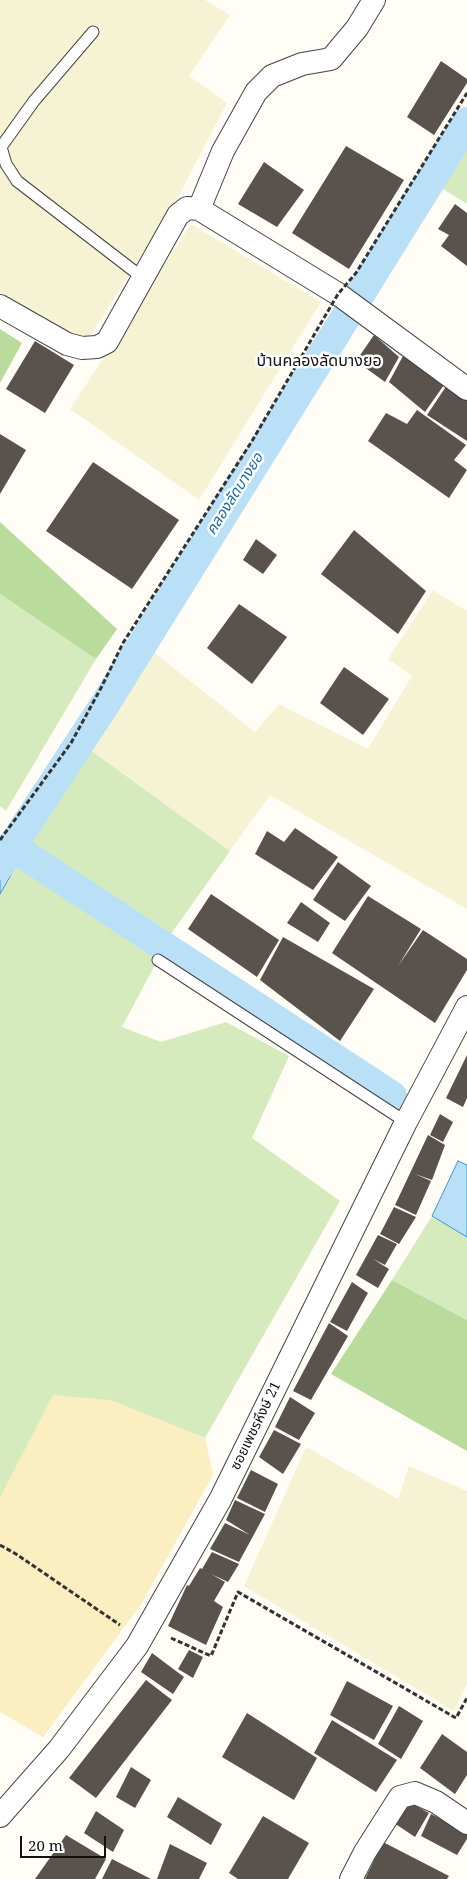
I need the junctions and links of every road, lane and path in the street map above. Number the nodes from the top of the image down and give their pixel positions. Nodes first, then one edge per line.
1 (374, 0) edge
2 (93, 32) dead end
3 (467, 93) edge
4 (199, 209) junction
5 (143, 278) junction
6 (348, 301) junction
7 (0, 306) edge
8 (467, 389) edge
9 (0, 840) edge
10 (158, 960) dead end
11 (467, 1007) edge
12 (406, 1122) junction
13 (0, 1545) edge
14 (144, 1634) junction
15 (467, 1698) edge
16 (0, 1816) edge
17 (467, 1823) edge
18 (351, 1879) edge

1 - 4 street
2 - 5 lane
3 - 6 path, bridge
4 - 5 street
4 - 6 street
5 - 7 street
6 - 8 street
6 - 9 path, bridge
10 - 12 lane
11 - 12 street, ซอยเพชรหึงษ์ 21
12 - 14 street, ซอยเพชรหึงษ์ 21
13 - 14 path
14 - 15 path
14 - 16 street, ซอยเพชรหึงษ์ 21
17 - 18 street

